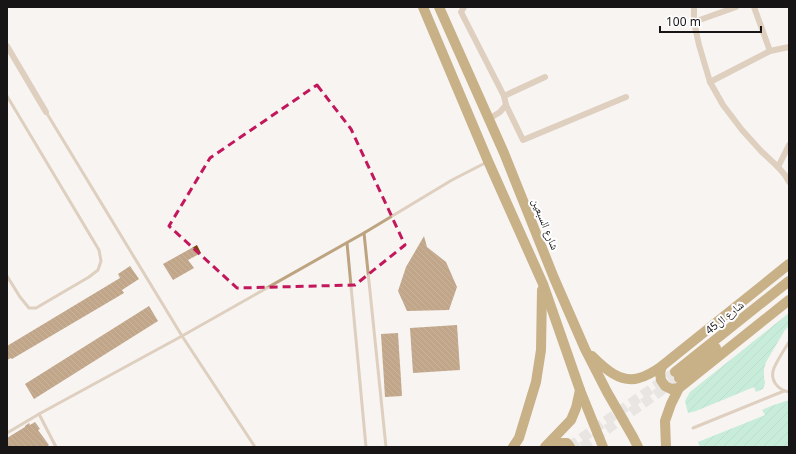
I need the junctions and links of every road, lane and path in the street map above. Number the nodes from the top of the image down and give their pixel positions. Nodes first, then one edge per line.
1 (423, 7) edge
2 (439, 7) edge
3 (464, 7) edge
4 (694, 7) edge
5 (736, 7) edge
6 (754, 7) edge
7 (694, 22) junction
8 (7, 46) edge
9 (789, 47) edge
10 (770, 51) junction
11 (545, 77) dead end
12 (710, 82) junction
13 (7, 96) edge
14 (504, 96) junction
15 (626, 97) dead end
16 (506, 105) junction
17 (46, 112) joint
18 (489, 119) junction
19 (789, 144) edge
20 (488, 161) junction
21 (778, 166) junction
22 (789, 182) edge
23 (364, 233) junction
24 (347, 243) junction
25 (789, 264) edge
26 (7, 276) edge
27 (789, 281) edge
28 (543, 284) junction
29 (789, 288) edge
30 (789, 300) edge
31 (182, 336) junction
32 (789, 342) edge
33 (586, 349) junction
34 (662, 366) junction
35 (678, 380) junction
36 (580, 390) junction
37 (784, 391) junction
38 (789, 392) edge
39 (39, 414) junction
40 (693, 428) dead end
41 (7, 433) edge
42 (56, 447) edge
43 (255, 447) edge
44 (366, 447) edge
45 (386, 447) edge
46 (513, 447) edge
47 (545, 447) edge
48 (549, 447) edge
49 (570, 447) edge
50 (603, 447) edge
51 (638, 447) edge
52 (666, 447) edge

1 - 20 main road
2 - 18 main road, شارع السبعين
3 - 14 street
4 - 7 street
5 - 7 street
6 - 10 street
7 - 12 street
8 - 17 street
9 - 10 street
10 - 12 street
11 - 14 street
12 - 21 street
13 - 26 lane
14 - 16 street
15 - 16 street
16 - 18 street
17 - 31 lane
18 - 33 main road, شارع السبعين
19 - 21 street
20 - 23 lane
20 - 28 main road
21 - 22 street
23 - 24 lane
23 - 45 lane
24 - 31 lane
24 - 44 lane
25 - 34 main road
27 - 35 main road, شارع ال45
28 - 36 main road
28 - 46 main road
29 - 35 main road, شارع ال45
30 - 35 main road
31 - 39 lane
31 - 43 lane
32 - 37 lane
33 - 34 main road
33 - 51 main road, شارع السبعين
34 - 35 main road
35 - 52 main road
36 - 47 main road
36 - 50 main road
37 - 38 lane
37 - 40 lane
39 - 41 lane
39 - 42 lane
48 - 49 main road

